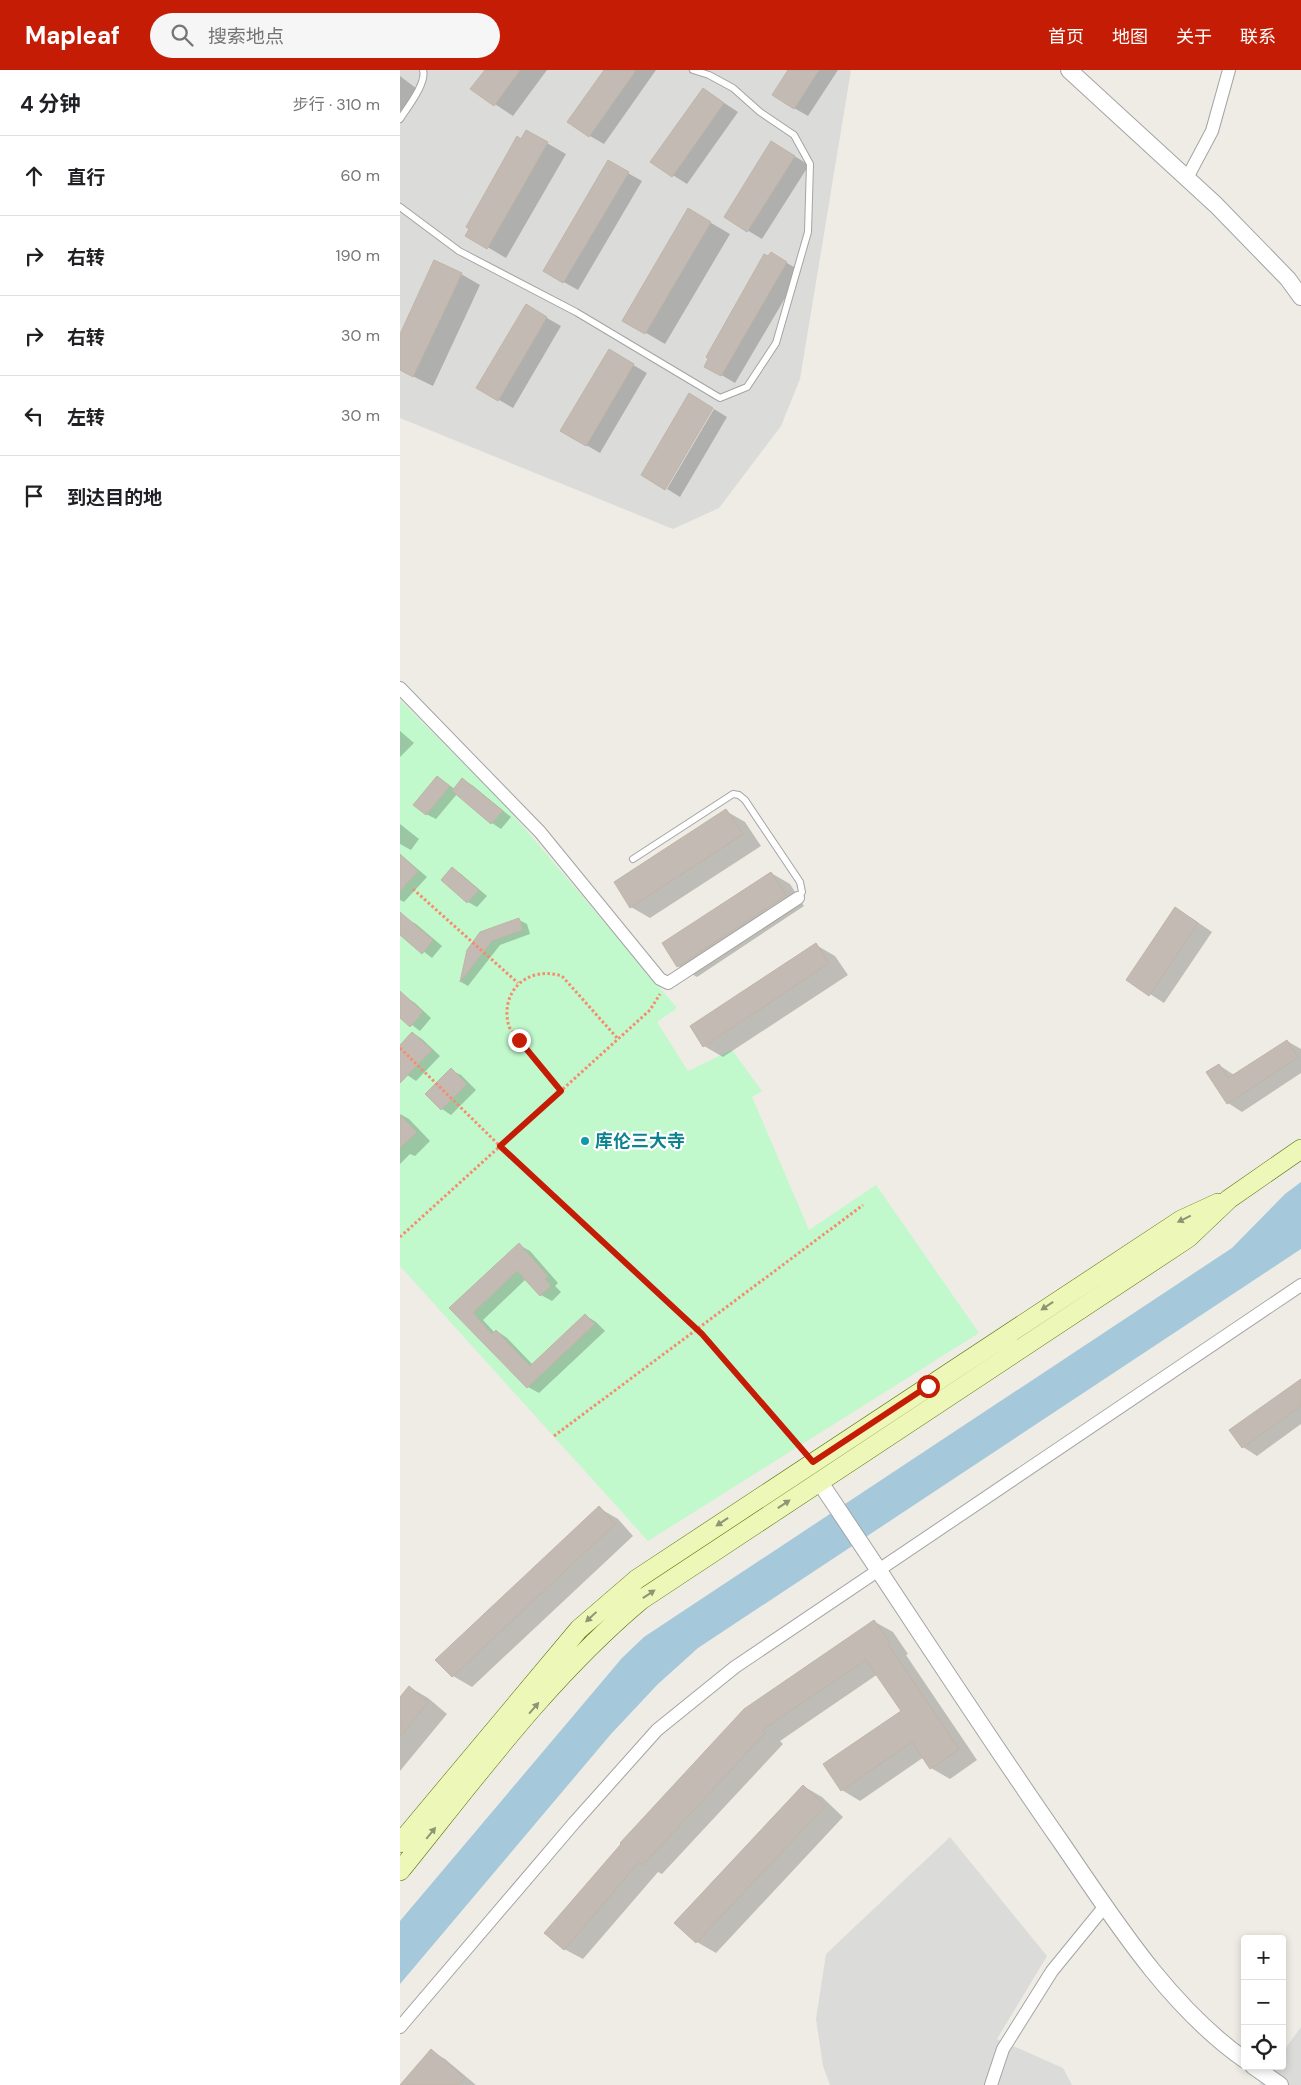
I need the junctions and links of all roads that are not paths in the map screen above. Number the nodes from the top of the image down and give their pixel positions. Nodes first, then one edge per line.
1 (423, 70) edge
2 (693, 70) edge
3 (1069, 70) edge
4 (1229, 70) edge
5 (400, 119) edge
6 (1187, 178) junction
7 (400, 207) edge
8 (1301, 297) edge
9 (400, 688) edge
10 (633, 859) dead end
11 (798, 898) joint
12 (1301, 1149) edge
13 (1229, 1199) junction
14 (1301, 1285) edge
15 (819, 1481) junction
16 (878, 1570) junction
17 (400, 1843) edge
18 (400, 1871) edge
19 (1105, 1906) junction
20 (400, 2027) edge
21 (1241, 2057) edge
22 (1259, 2070) edge
23 (991, 2085) edge
24 (1280, 2085) edge

1 - 5 lane
2 - 7 lane
3 - 6 street
4 - 6 street
6 - 8 street
9 - 11 street
10 - 11 lane
12 - 13 main road
13 - 15 main road
13 -> 17 main road
14 - 16 street
15 - 16 street
18 -> 15 main road
16 - 19 street
16 - 20 street
19 - 21 street
19 - 23 street
22 - 24 street

